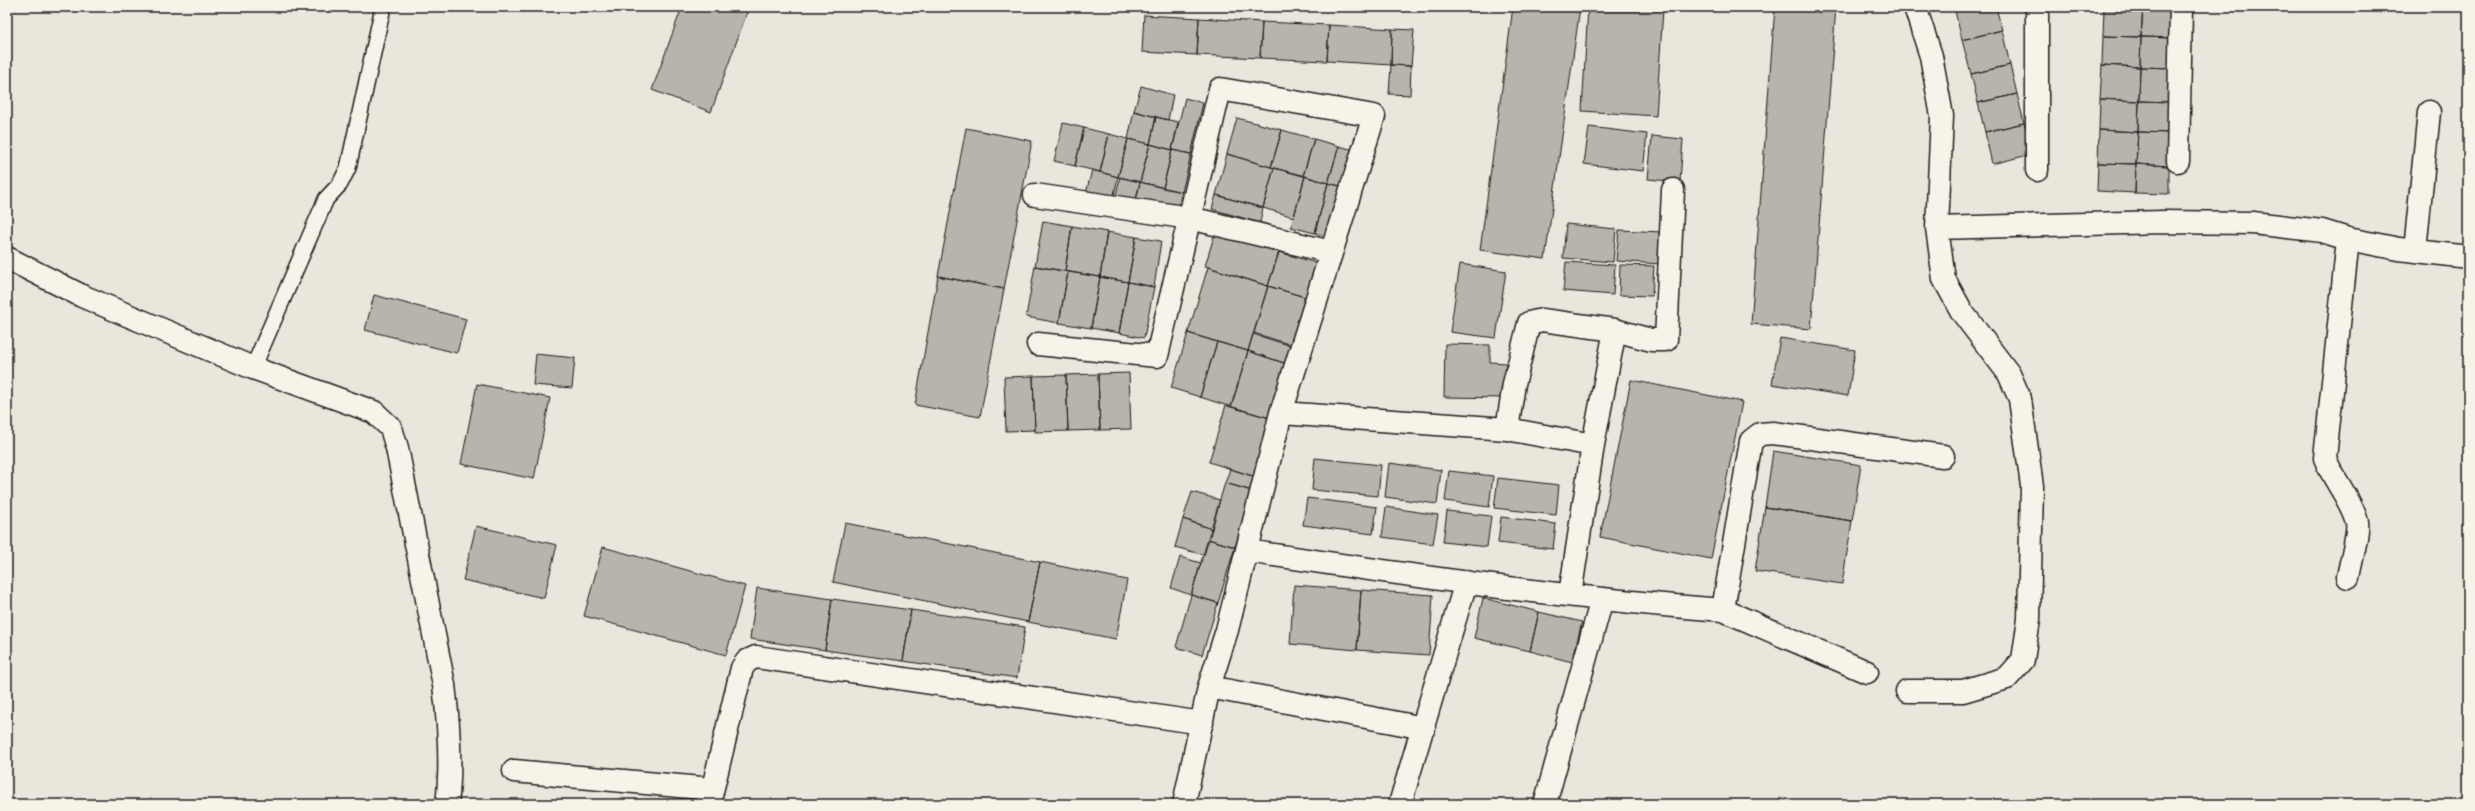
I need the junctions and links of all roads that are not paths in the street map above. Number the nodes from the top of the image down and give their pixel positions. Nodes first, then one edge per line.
1 (383, 7) edge
2 (1914, 7) edge
3 (2037, 7) edge
4 (2181, 7) edge
5 (2430, 112) dead end
6 (2178, 161) dead end
7 (2037, 170) dead end
8 (1674, 190) dead end
9 (1035, 194) dead end
10 (1190, 218) junction
11 (1937, 228) junction
12 (2348, 239) junction
13 (2415, 250) junction
14 (1331, 252) junction
15 (2468, 257) edge
16 (7, 258) edge
17 (1615, 330) junction
18 (1038, 344) dead end
19 (252, 368) junction
20 (1281, 413) junction
21 (1507, 429) junction
22 (1593, 446) junction
23 (1943, 456) dead end
24 (1246, 551) junction
25 (2348, 577) dead end
26 (1466, 582) junction
27 (1570, 595) junction
28 (1602, 599) junction
29 (1723, 610) junction
30 (1867, 672) dead end
31 (1209, 687) junction
32 (1907, 691) dead end
33 (1202, 722) junction
34 (1424, 728) junction
35 (514, 771) dead end
36 (710, 797) edge
37 (447, 804) edge
38 (1184, 804) edge
39 (1400, 804) edge
40 (1545, 804) edge

1 - 19 lane
2 - 11 street
3 - 7 street
4 - 6 street
5 - 13 street
8 - 17 street
9 - 10 street
10 - 14 street
10 - 14 street
10 - 18 street
11 - 12 street
11 - 32 street
12 - 13 street
12 - 25 street
13 - 15 street
14 - 20 street
16 - 19 street
17 - 21 street
17 - 22 street
19 - 37 street
20 - 21 street
20 - 24 street
21 - 22 street
22 - 27 street
23 - 29 street
24 - 26 street
24 - 31 street
26 - 27 street
26 - 34 street
27 - 28 street
28 - 29 street
28 - 40 street
29 - 30 street
31 - 33 street
31 - 34 street
33 - 36 street
33 - 38 street
34 - 39 street
35 - 36 street

